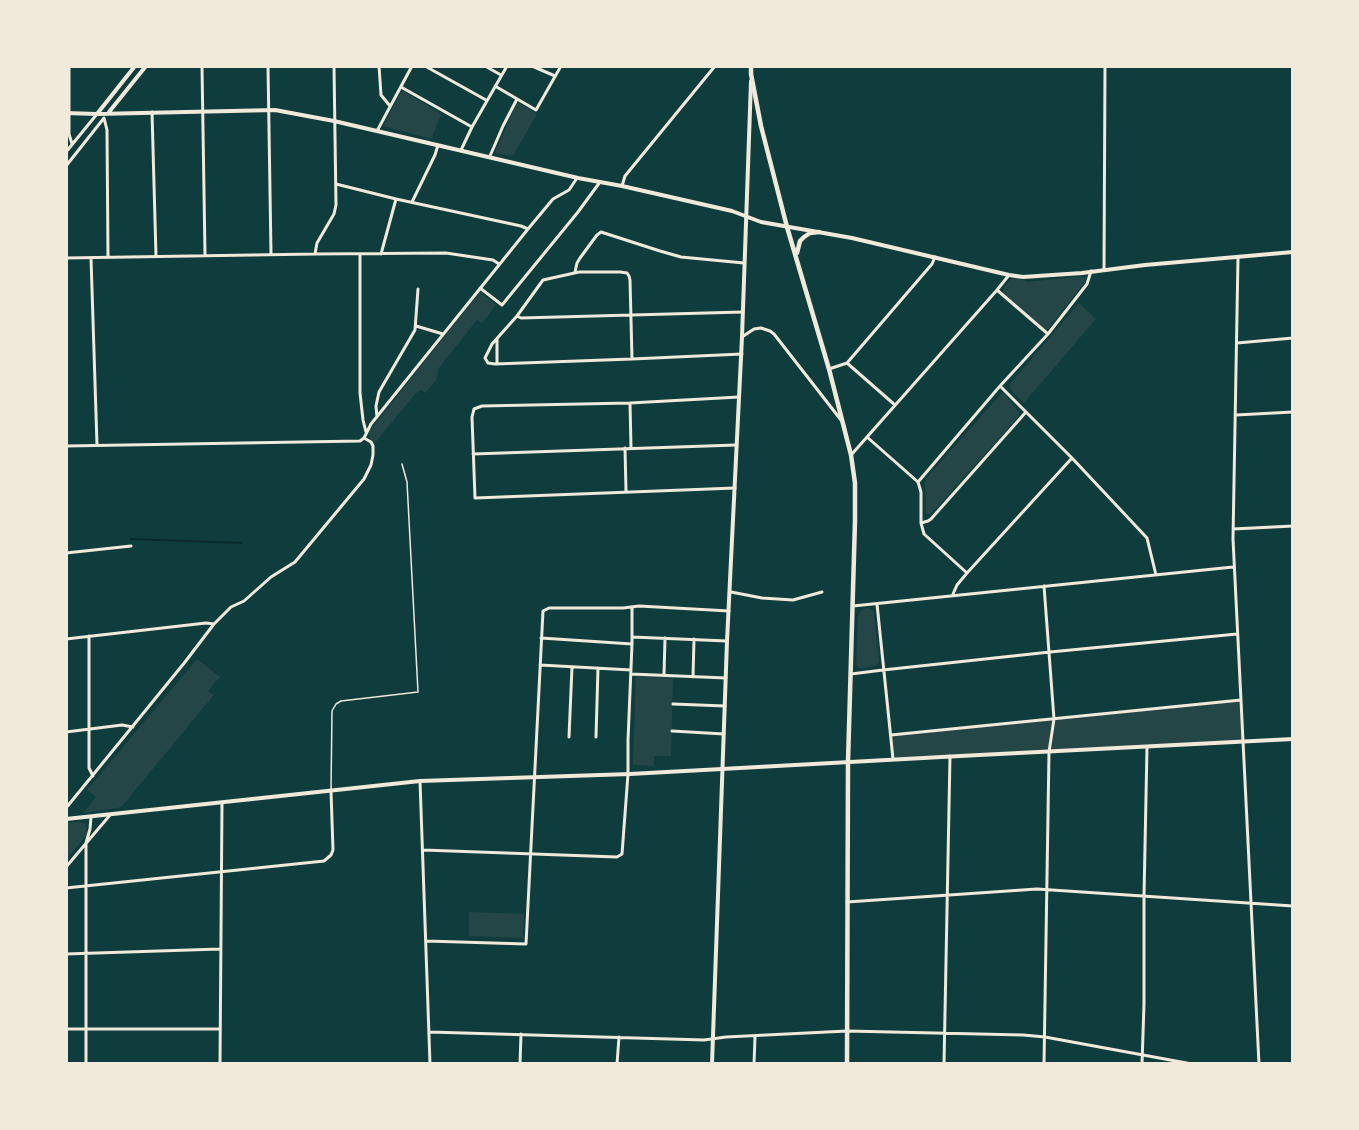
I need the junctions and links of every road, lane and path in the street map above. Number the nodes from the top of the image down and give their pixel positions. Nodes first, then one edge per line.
1 (69, 66) edge
2 (135, 66) edge
3 (146, 66) edge
4 (202, 66) edge
5 (268, 66) edge
6 (334, 66) edge
7 (379, 66) edge
8 (412, 66) edge
9 (425, 66) edge
10 (485, 66) edge
11 (507, 66) edge
12 (532, 66) edge
13 (561, 66) edge
14 (715, 66) edge
15 (752, 66) edge
16 (1105, 66) edge
17 (751, 74) junction
18 (502, 76) junction
19 (555, 76) junction
20 (495, 86) junction
21 (401, 87) junction
22 (517, 99) junction
23 (487, 101) junction
24 (390, 106) junction
25 (269, 110) junction
26 (202, 111) junction
27 (152, 112) junction
28 (67, 113) edge
29 (108, 113) junction
30 (97, 114) junction
31 (104, 118) junction
32 (334, 121) junction
33 (472, 127) junction
34 (377, 131) junction
35 (72, 144) junction
36 (438, 145) junction
37 (461, 150) junction
38 (66, 152) edge
39 (490, 156) junction
40 (66, 166) edge
41 (578, 177) junction
42 (600, 182) junction
43 (336, 184) junction
44 (622, 186) junction
45 (396, 199) junction
46 (412, 202) junction
47 (747, 217) junction
48 (787, 227) junction
49 (528, 229) junction
50 (819, 232) junction
51 (1293, 252) edge
52 (271, 254) junction
53 (315, 254) junction
54 (360, 254) junction
55 (381, 254) junction
56 (205, 255) junction
57 (156, 256) junction
58 (796, 256) junction
59 (108, 257) junction
60 (935, 257) junction
61 (66, 258) edge
62 (91, 258) junction
63 (1238, 258) junction
64 (499, 264) junction
65 (745, 264) junction
66 (1104, 270) junction
67 (575, 272) junction
68 (1092, 272) junction
69 (1009, 275) junction
70 (480, 288) junction
71 (418, 289) dead end
72 (998, 290) junction
73 (743, 312) junction
74 (631, 315) junction
75 (517, 316) junction
76 (416, 326) junction
77 (443, 334) junction
78 (1048, 334) junction
79 (742, 337) junction
80 (497, 338) junction
81 (1293, 338) edge
82 (1237, 343) junction
83 (742, 354) junction
84 (632, 359) junction
85 (847, 363) junction
86 (497, 364) junction
87 (829, 369) junction
88 (1000, 386) junction
89 (739, 397) junction
90 (630, 402) junction
91 (895, 405) junction
92 (1027, 412) junction
93 (1293, 412) edge
94 (1236, 415) junction
95 (377, 417) junction
96 (843, 421) junction
97 (366, 432) junction
98 (867, 437) junction
99 (364, 438) junction
100 (97, 445) junction
101 (736, 445) junction
102 (66, 446) edge
103 (625, 448) junction
104 (631, 448) junction
105 (473, 454) junction
106 (851, 454) junction
107 (1072, 458) junction
108 (402, 464) dead end
109 (918, 482) junction
110 (735, 488) junction
111 (627, 492) junction
112 (921, 523) junction
113 (1293, 526) edge
114 (1233, 530) junction
115 (132, 546) dead end
116 (66, 553) edge
117 (1234, 567) junction
118 (967, 573) junction
119 (1156, 576) junction
120 (1044, 586) junction
121 (730, 592) junction
122 (822, 592) dead end
123 (953, 595) junction
124 (877, 604) junction
125 (853, 606) junction
126 (632, 607) junction
127 (729, 611) junction
128 (214, 624) junction
129 (1237, 634) junction
130 (89, 636) junction
131 (632, 637) junction
132 (541, 638) junction
133 (665, 638) junction
134 (66, 639) edge
135 (694, 639) junction
136 (727, 641) junction
137 (632, 644) junction
138 (1050, 652) junction
139 (539, 665) junction
140 (572, 667) junction
141 (598, 668) junction
142 (883, 670) junction
143 (631, 672) junction
144 (851, 675) junction
145 (664, 676) junction
146 (693, 677) junction
147 (726, 678) junction
148 (1242, 700) junction
149 (673, 704) dead end
150 (725, 706) junction
151 (1054, 719) junction
152 (133, 727) junction
153 (88, 730) junction
154 (672, 731) dead end
155 (66, 732) edge
156 (724, 734) junction
157 (891, 735) junction
158 (569, 737) dead end
159 (596, 737) dead end
160 (1293, 739) edge
161 (1243, 741) junction
162 (1147, 747) junction
163 (1049, 752) junction
164 (950, 756) junction
165 (893, 759) junction
166 (848, 762) junction
167 (722, 769) junction
168 (628, 774) junction
169 (93, 776) junction
170 (534, 777) junction
171 (420, 781) junction
172 (331, 791) junction
173 (222, 803) junction
174 (66, 808) edge
175 (110, 815) junction
176 (91, 817) junction
177 (66, 819) edge
178 (86, 843) junction
179 (423, 850) junction
180 (531, 853) junction
181 (66, 867) edge
182 (221, 872) junction
183 (87, 886) junction
184 (66, 888) edge
185 (1047, 890) junction
186 (947, 895) junction
187 (1144, 896) junction
188 (847, 902) junction
189 (1252, 903) junction
190 (1293, 906) edge
191 (426, 941) junction
192 (220, 949) junction
193 (87, 953) junction
194 (66, 954) edge
195 (66, 1029) edge
196 (87, 1029) junction
197 (220, 1029) junction
198 (847, 1031) junction
199 (429, 1032) junction
200 (521, 1034) junction
201 (944, 1034) junction
202 (619, 1037) junction
203 (755, 1037) junction
204 (1045, 1037) junction
205 (712, 1039) junction
206 (1142, 1056) junction
207 (86, 1064) edge
208 (220, 1064) edge
209 (430, 1064) edge
210 (520, 1064) edge
211 (617, 1064) edge
212 (711, 1064) edge
213 (754, 1064) edge
214 (847, 1064) edge
215 (944, 1064) edge
216 (1044, 1064) edge
217 (1142, 1064) edge
218 (1192, 1064) edge
219 (1259, 1064) edge

1 - 28 street
2 - 30 street
3 - 29 street
4 - 26 street
5 - 25 street
6 - 32 street
7 - 24 street
8 - 21 street
9 - 23 street
10 - 18 street
11 - 18 street
12 - 19 street
13 - 19 street
14 - 44 street
15 - 17 main road
16 - 66 street
17 - 47 street
17 - 48 main road
18 - 20 street
19 - 22 street
20 - 22 street
20 - 23 street
21 - 24 street
21 - 33 street
22 - 39 street
23 - 33 street
24 - 34 street
25 - 26 street
25 - 32 street
25 - 52 street
26 - 27 street
26 - 56 street
27 - 29 street
27 - 57 street
28 - 30 street
28 - 35 street
29 - 30 street
29 - 31 street
30 - 35 street
31 - 40 street
31 - 59 street
32 - 34 street
32 - 43 street
33 - 37 street
34 - 36 street
35 - 38 street
36 - 37 street
36 - 46 street
37 - 39 street
39 - 41 street
41 - 42 street
41 - 49 street
42 - 44 street
42 - 70 street
43 - 45 street
43 - 53 street
44 - 47 street
45 - 46 street
45 - 55 street
46 - 49 street
47 - 48 street
47 - 65 street
48 - 50 street
48 - 58 main road
49 - 64 street
50 - 58 main road
50 - 60 street
51 - 63 street
52 - 53 street
52 - 56 street
53 - 54 street
54 - 55 street
54 - 97 street
55 - 64 street
56 - 57 street
57 - 59 street
58 - 87 main road
59 - 62 street
60 - 69 street
60 - 85 street
61 - 62 street
62 - 100 street
63 - 66 street
63 - 82 street
64 - 70 street
65 - 67 street
65 - 73 street
66 - 68 street
67 - 74 street
67 - 75 street
68 - 69 street
68 - 78 street
69 - 72 street
70 - 77 street
71 - 76 street
72 - 78 street
72 - 91 street
73 - 74 street
73 - 79 street
74 - 75 street
74 - 84 street
75 - 80 street
76 - 77 street
76 - 95 street
77 - 95 street
78 - 88 street
79 - 83 street
79 - 96 street
80 - 86 street
80 - 86 street
81 - 82 street
82 - 94 street
83 - 84 street
83 - 89 street
84 - 86 street
85 - 87 street
85 - 91 street
87 - 96 main road
88 - 92 street
88 - 109 street
89 - 90 street
89 - 101 street
90 - 104 street
90 - 105 street
91 - 98 street
92 - 107 street
92 - 112 street
93 - 94 street
94 - 114 street
95 - 97 street
96 - 106 main road
97 - 99 street
98 - 106 street
98 - 109 street
99 - 100 street
99 - 128 street
100 - 102 street
101 - 104 street
101 - 110 street
103 - 104 street
103 - 105 street
103 - 111 street
105 - 111 street
106 - 125 main road
107 - 118 street
107 - 119 street
108 - 172 lane
109 - 112 street
110 - 111 street
110 - 121 street
112 - 118 street
113 - 114 street
114 - 117 street
115 - 116 street
117 - 119 street
117 - 129 street
118 - 123 street
119 - 120 street
120 - 123 street
120 - 138 street
121 - 122 street
121 - 127 street
123 - 124 street
124 - 125 street
124 - 142 street
125 - 144 main road
126 - 127 street
126 - 131 street
126 - 132 street
127 - 136 street
128 - 130 street
128 - 152 street
129 - 138 street
129 - 148 street
130 - 134 street
130 - 153 street
131 - 133 street
131 - 137 street
132 - 137 street
132 - 139 street
133 - 135 street
133 - 145 street
135 - 136 street
135 - 146 street
136 - 147 street
137 - 143 street
138 - 142 street
138 - 151 street
139 - 140 street
139 - 170 street
140 - 141 street
140 - 158 street
141 - 143 street
141 - 159 street
142 - 144 street
142 - 157 street
143 - 145 street
143 - 168 street
144 - 166 main road
145 - 146 street
146 - 147 street
147 - 150 street
148 - 151 street
148 - 161 street
149 - 150 street
150 - 156 street
151 - 157 street
151 - 163 street
152 - 153 street
152 - 169 street
153 - 155 street
153 - 169 street
154 - 156 street
156 - 167 street
157 - 165 street
160 - 161 street
161 - 162 street
161 - 189 street
162 - 163 street
162 - 187 street
163 - 164 street
163 - 185 street
164 - 165 street
164 - 186 street
165 - 166 street
166 - 167 street
166 - 188 main road
167 - 168 street
167 - 205 street
168 - 170 street
168 - 180 street
169 - 174 street
170 - 171 street
170 - 180 street
171 - 172 street
171 - 179 street
172 - 173 street
172 - 182 street
173 - 175 street
173 - 182 street
175 - 176 street
175 - 178 street
176 - 177 street
176 - 178 street
178 - 181 street
178 - 183 street
179 - 180 street
179 - 191 street
180 - 191 street
182 - 183 street
182 - 192 street
183 - 184 street
183 - 193 street
185 - 186 street
185 - 187 street
185 - 204 street
186 - 188 street
186 - 201 street
187 - 189 street
187 - 206 street
188 - 198 main road
189 - 190 street
189 - 219 street
191 - 199 street
192 - 193 street
192 - 197 street
193 - 194 street
193 - 196 street
195 - 196 street
196 - 197 street
196 - 207 street
197 - 208 street
198 - 201 street
198 - 203 street
198 - 214 main road
199 - 200 street
199 - 209 street
200 - 202 street
200 - 210 street
201 - 204 street
201 - 215 street
202 - 205 street
202 - 211 street
203 - 205 street
203 - 213 street
204 - 206 street
204 - 216 street
205 - 212 street
206 - 217 street
206 - 218 street

